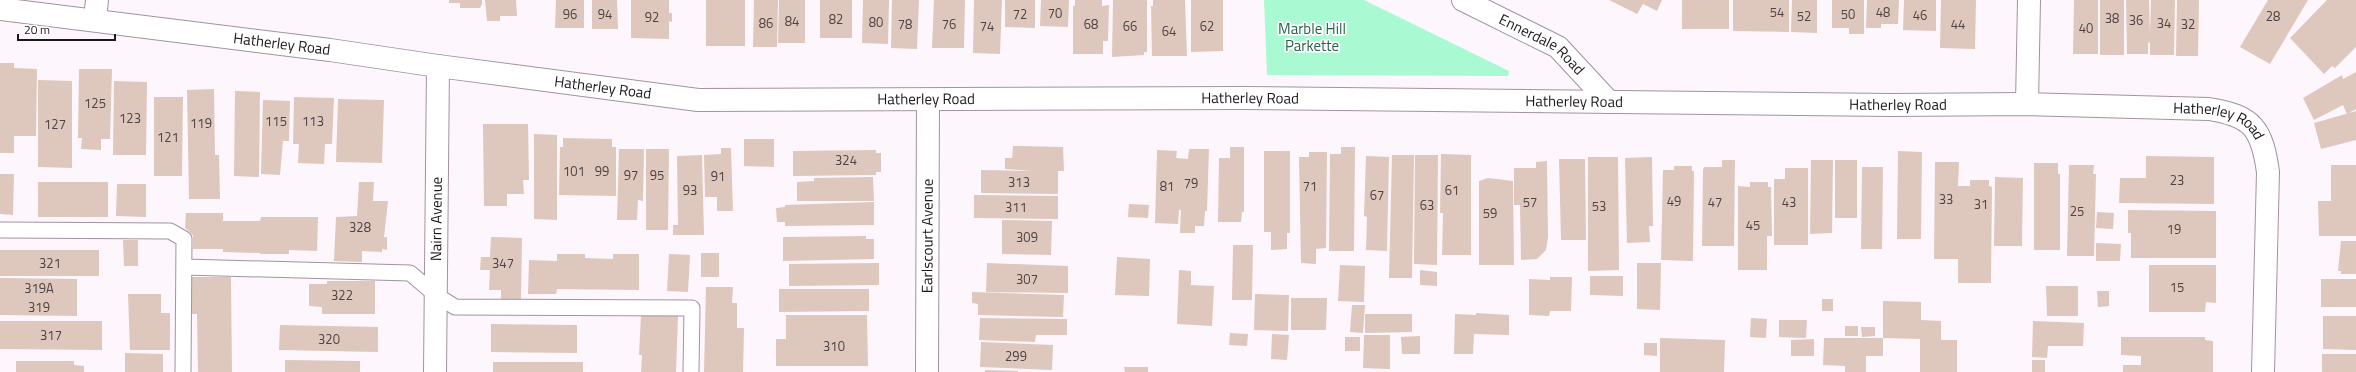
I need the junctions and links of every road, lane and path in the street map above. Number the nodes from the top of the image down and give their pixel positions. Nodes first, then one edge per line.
1 (1463, 0) edge
2 (2029, 0) edge
3 (0, 8) edge
4 (96, 9) edge
5 (438, 66) junction
6 (928, 100) junction
7 (1609, 102) junction
8 (2027, 104) junction
9 (0, 230) edge
10 (184, 267) junction
11 (436, 295) junction
12 (183, 372) edge
13 (435, 372) edge
14 (691, 372) edge
15 (927, 372) edge
16 (2263, 372) edge

1 - 7 street, Ennerdale Road
2 - 8 street
3 - 4 street, Hatherley Road
4 - 5 street, Hatherley Road
5 - 6 street, Hatherley Road
5 - 11 street, Nairn Avenue
6 - 7 street, Hatherley Road
6 - 15 street, Earlscourt Avenue
7 - 8 street, Hatherley Road
8 - 16 street, Hatherley Road
9 - 10 lane
10 - 11 lane
10 - 12 lane
11 - 13 street, Nairn Avenue
11 - 14 lane

